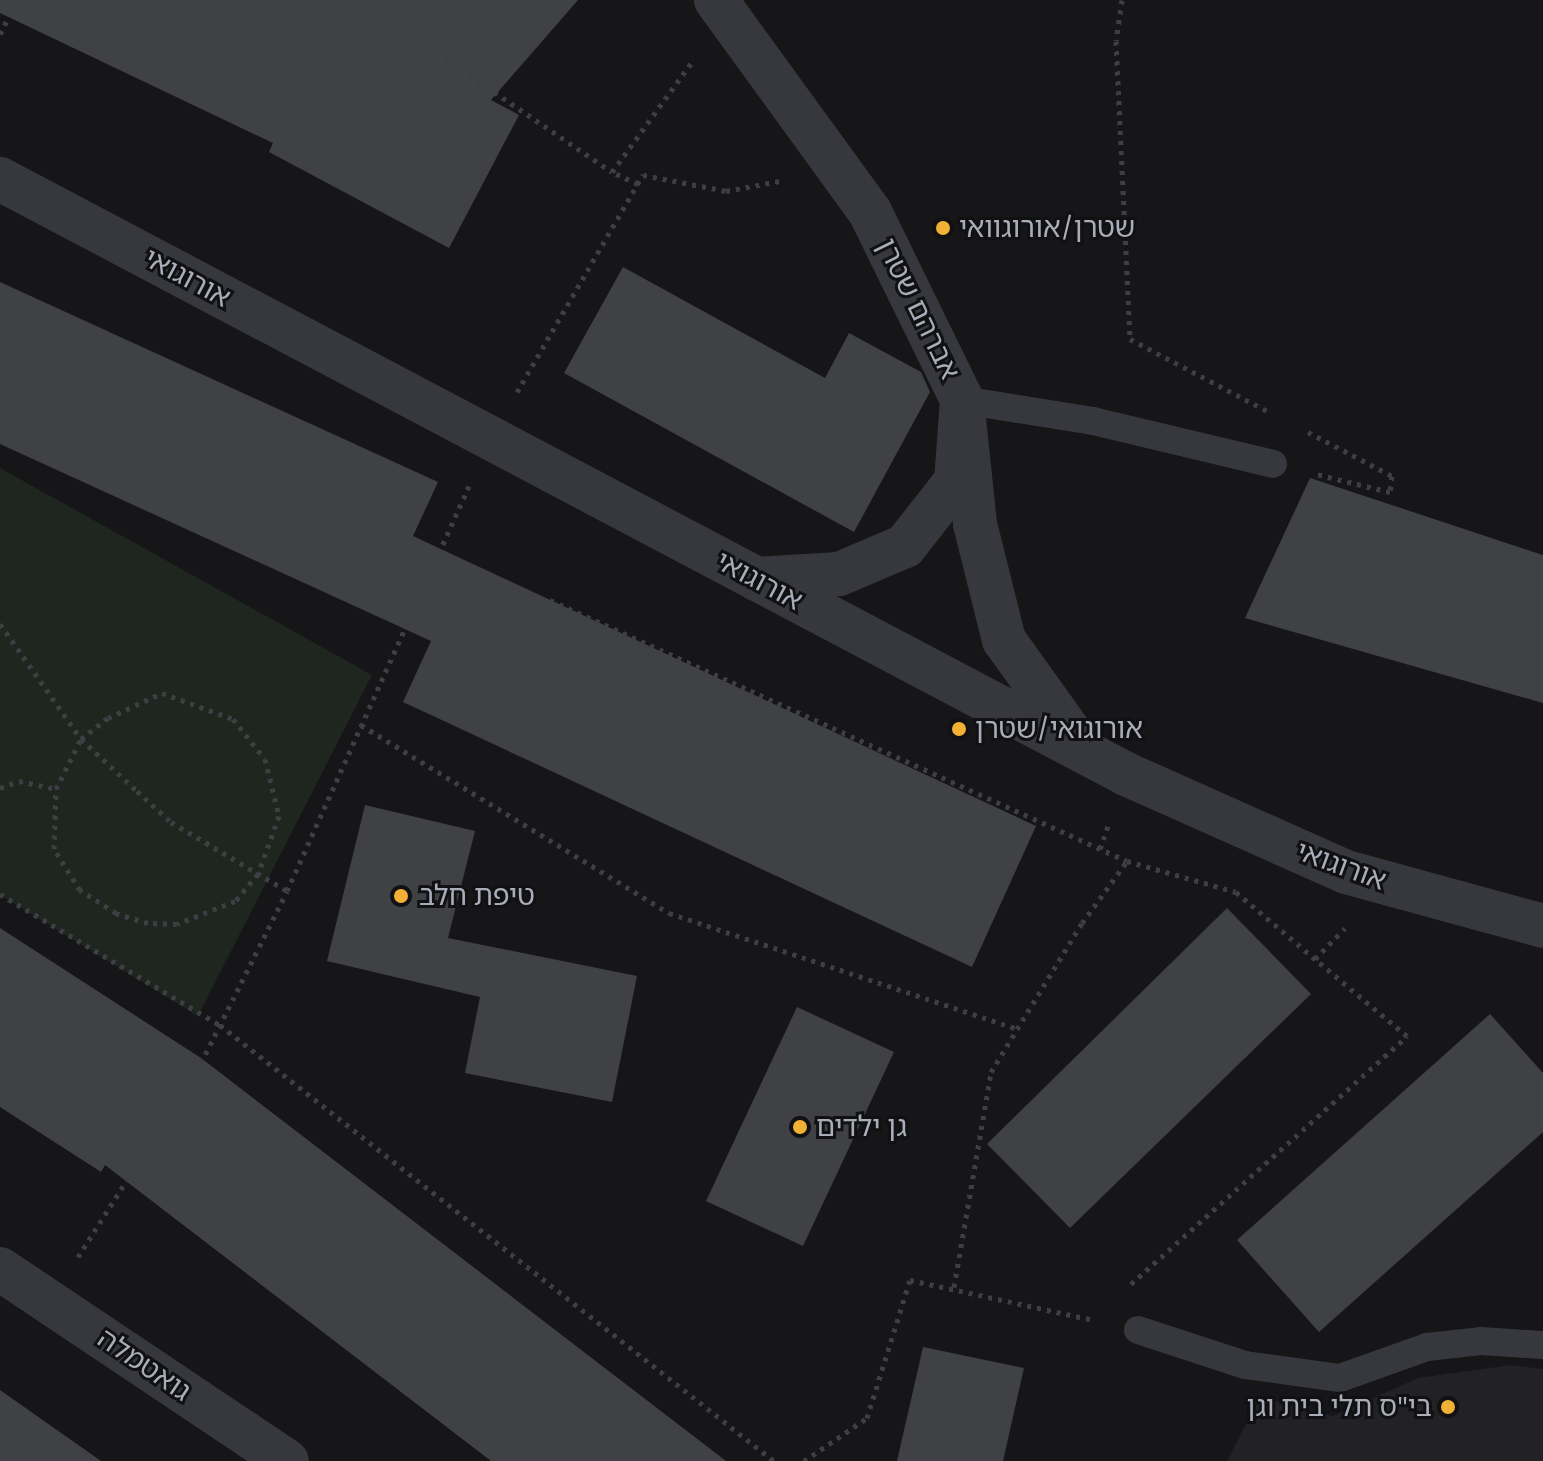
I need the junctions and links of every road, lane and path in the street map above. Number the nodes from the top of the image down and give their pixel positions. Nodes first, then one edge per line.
1 (17, 0) edge
2 (716, 0) edge
3 (1122, 0) edge
4 (0, 34) edge
5 (428, 47) dead end
6 (694, 59) dead end
7 (842, 169) junction
8 (612, 172) junction
9 (0, 179) edge
10 (638, 184) junction
11 (962, 400) junction
12 (1282, 418) dead end
13 (1296, 426) dead end
14 (490, 438) junction
15 (1273, 464) joint
16 (756, 579) junction
17 (550, 600) dead end
18 (0, 624) edge
19 (361, 725) junction
20 (81, 739) junction
21 (1086, 753) junction
22 (0, 788) edge
23 (56, 789) junction
24 (1127, 861) junction
25 (258, 874) junction
26 (1387, 884) junction
27 (287, 891) junction
28 (0, 894) edge
29 (1543, 926) edge
30 (1315, 959) junction
31 (220, 1025) junction
32 (1018, 1029) junction
33 (0, 1269) edge
34 (954, 1287) junction
35 (1127, 1288) dead end
36 (49, 1302) junction
37 (1103, 1309) dead end
38 (1092, 1319) junction
39 (1138, 1330) joint
40 (1543, 1345) edge
41 (287, 1461) edge
42 (774, 1461) edge
43 (804, 1461) edge

1 - 4 path
2 - 7 street, אברהם שטרן
3 - 12 path
5 - 8 path
6 - 8 path
7 - 10 path
7 - 11 street, אברהם שטרן
8 - 10 path
9 - 14 street, אורוגואי
10 - 14 path
11 - 15 lane
11 - 16 street, אברהם שטרן
11 - 21 street
13 - 15 path
14 - 16 street, אורוגואי
14 - 19 path
16 - 21 street, אורוגואי
17 - 24 path
18 - 20 path
19 - 27 path
19 - 32 path
20 - 23 path
20 - 25 path
20 - 25 path
21 - 26 street, אורוגואי
22 - 23 path
23 - 25 path
24 - 30 path
24 - 32 path
25 - 27 path
26 - 29 street, אורוגואי
26 - 30 path
27 - 31 path
28 - 31 path
30 - 35 path
31 - 36 path
31 - 42 path
32 - 34 path
33 - 36 street, גואטמלה
34 - 38 path
34 - 43 path
36 - 41 street, גואטמלה
37 - 38 path
38 - 39 path
39 - 40 lane

